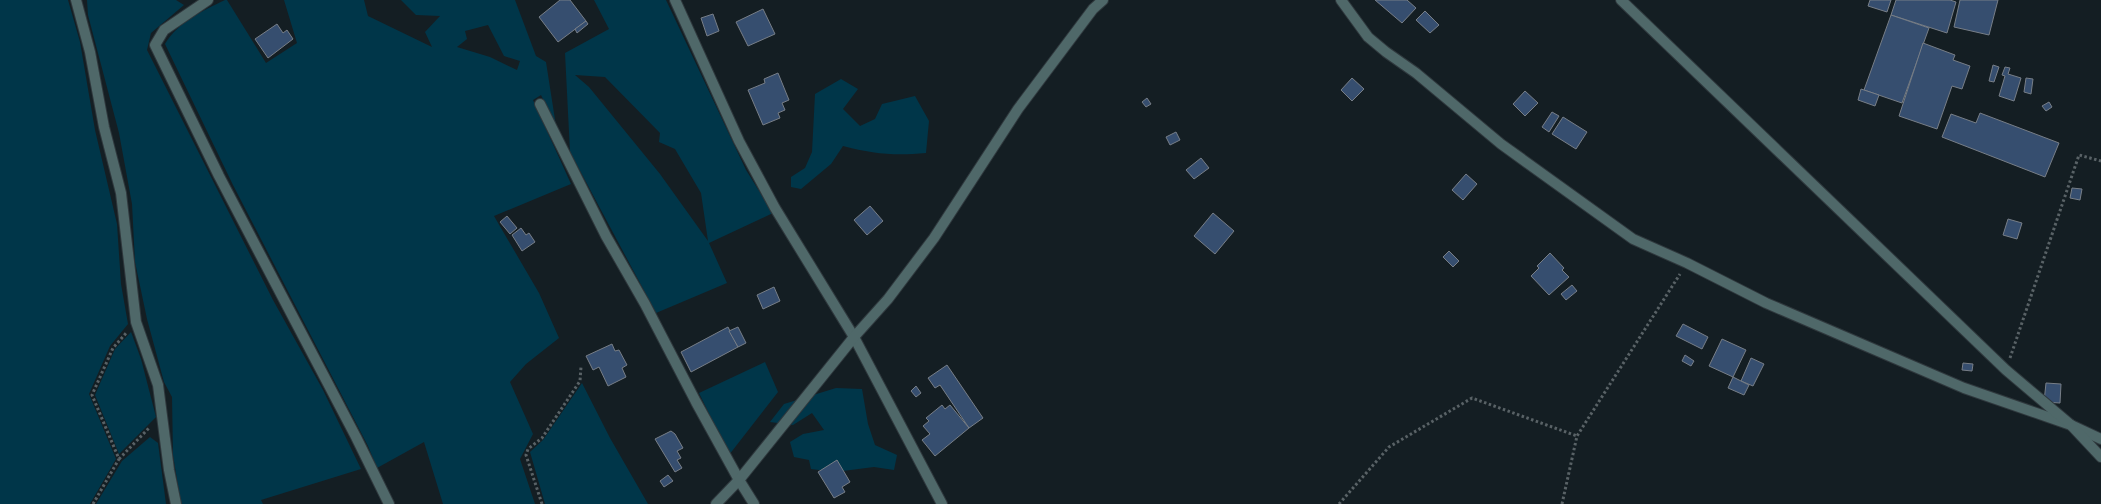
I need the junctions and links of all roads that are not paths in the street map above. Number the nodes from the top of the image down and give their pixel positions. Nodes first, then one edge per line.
1 (76, 0) edge
2 (208, 0) edge
3 (675, 0) edge
4 (1103, 0) edge
5 (1341, 0) edge
6 (1621, 0) edge
7 (540, 104) dead end
8 (854, 337) junction
9 (2071, 425) junction
10 (2101, 439) edge
11 (2101, 457) edge
12 (739, 480) junction
13 (176, 504) edge
14 (389, 504) edge
15 (716, 504) edge
16 (754, 504) edge
17 (942, 504) edge

1 - 13 street
2 - 14 street
3 - 8 street
4 - 8 street
5 - 9 street
6 - 9 street
7 - 12 street
8 - 12 street
8 - 17 street
9 - 10 street
9 - 11 street
12 - 15 street
12 - 16 street

